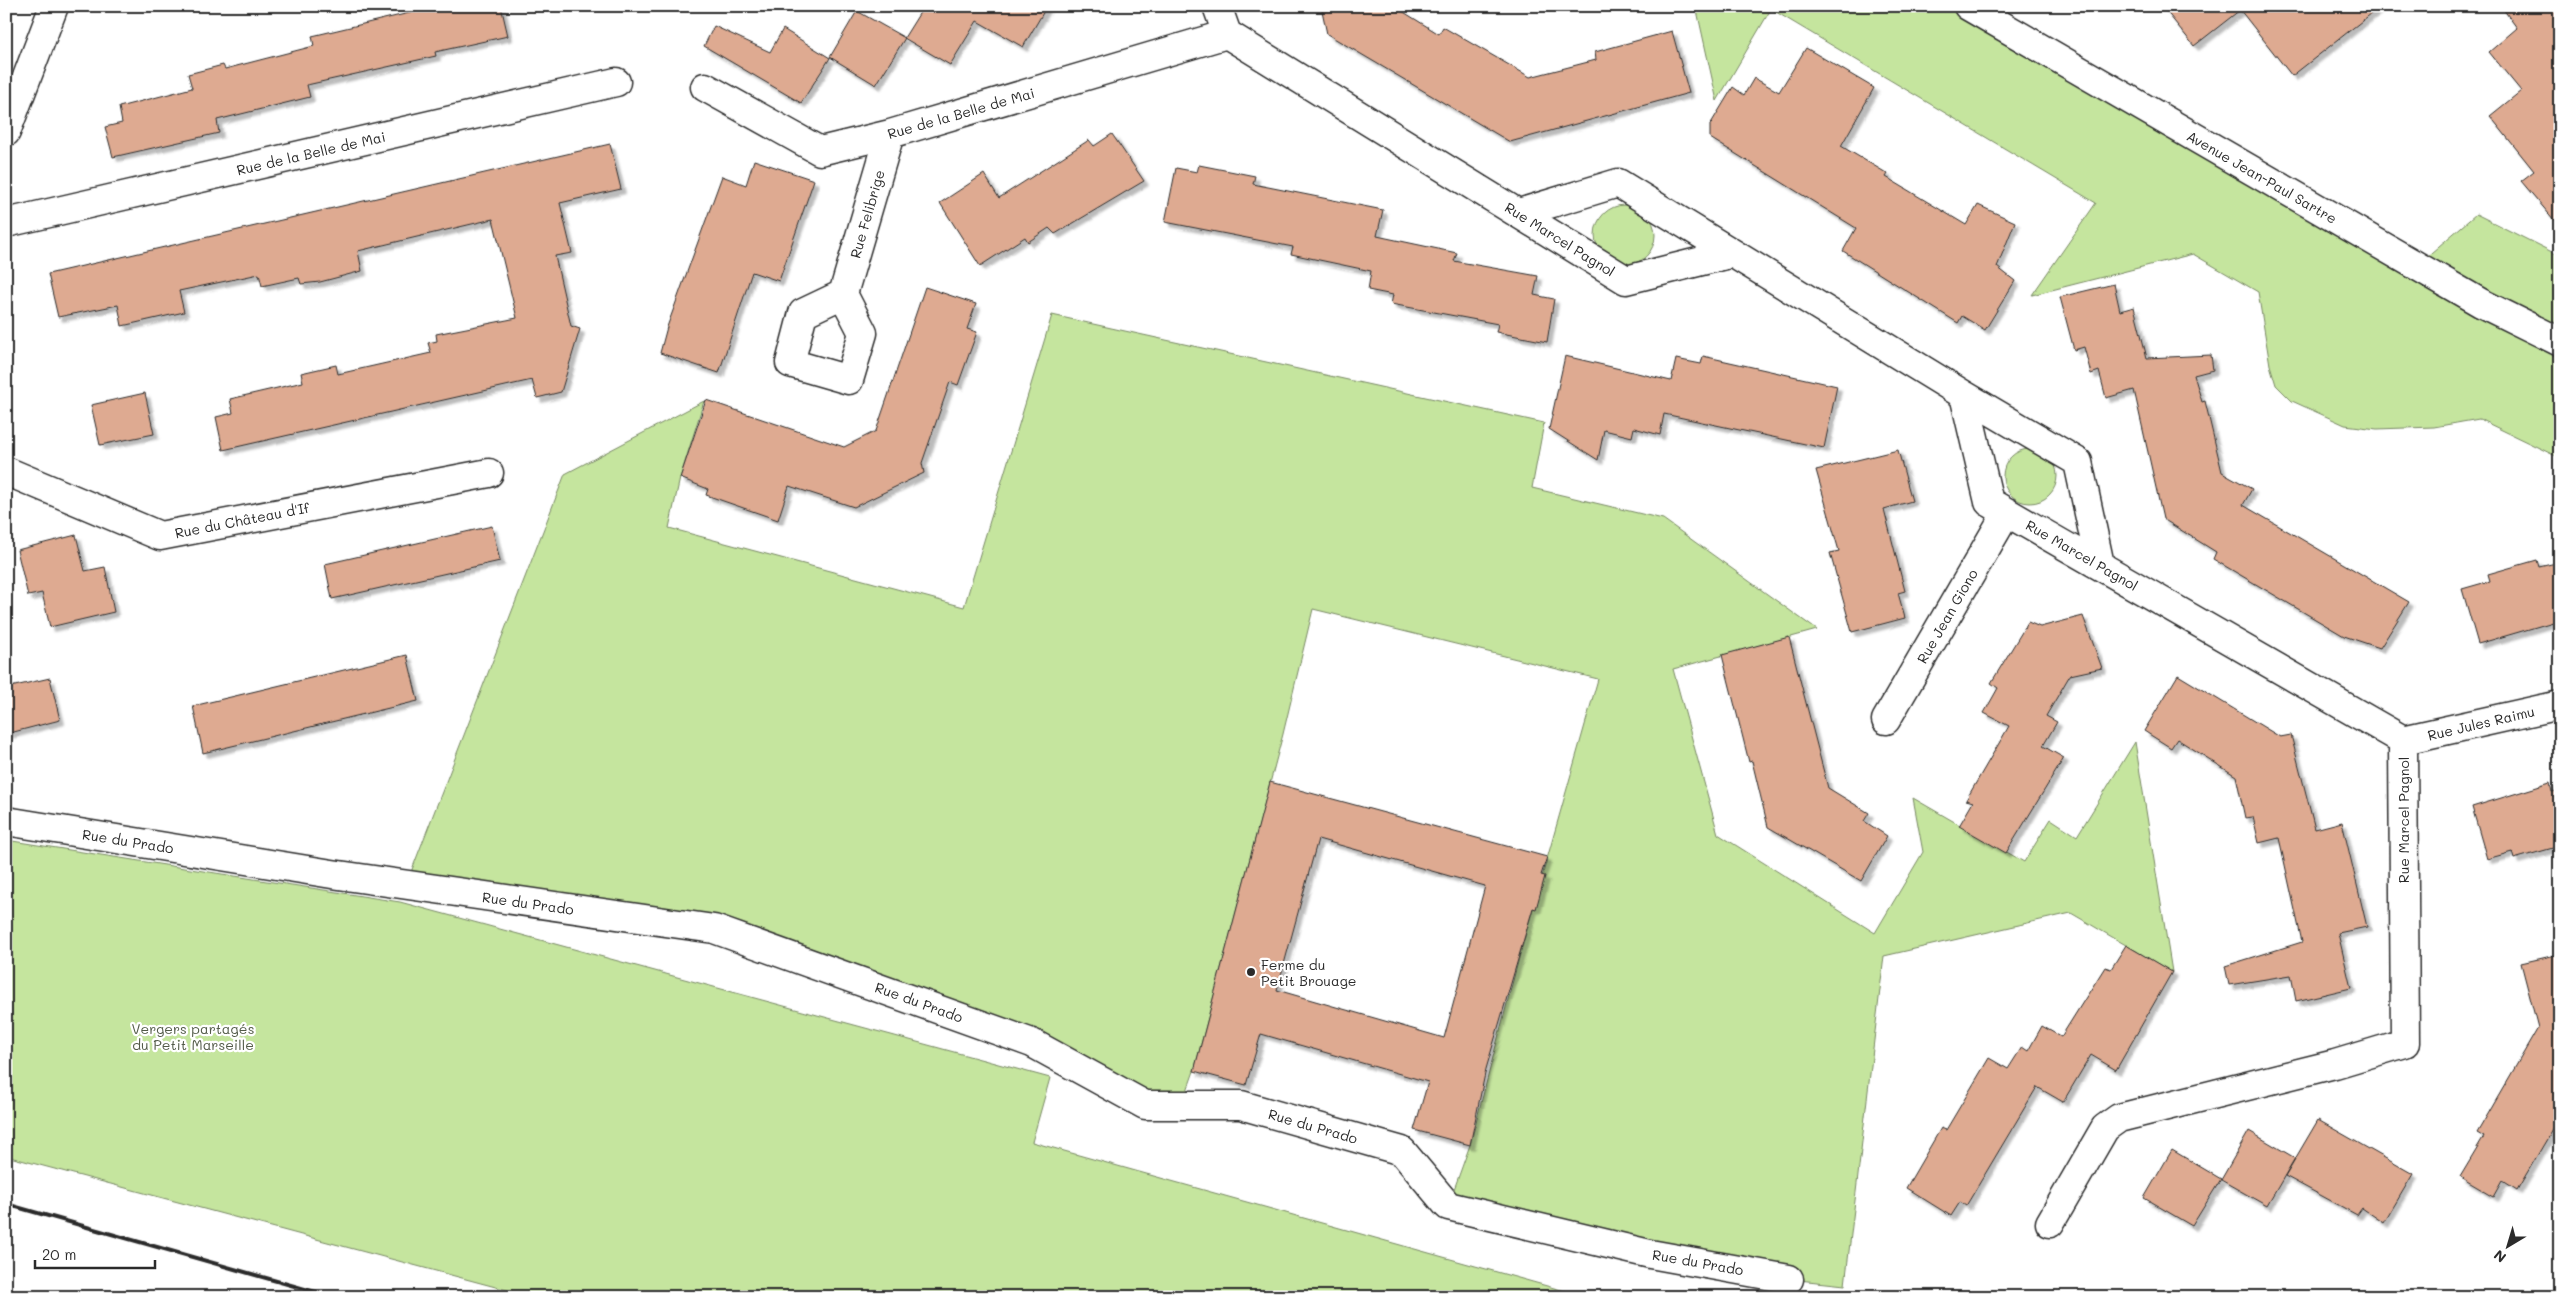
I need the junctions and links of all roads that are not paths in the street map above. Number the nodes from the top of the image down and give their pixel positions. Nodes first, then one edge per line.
1 (54, 6) edge
2 (1216, 6) edge
3 (1968, 6) edge
4 (1228, 34) junction
5 (616, 82) dead end
6 (705, 87) dead end
7 (6, 132) edge
8 (890, 134) junction
9 (1519, 213) junction
10 (6, 223) edge
11 (1730, 254) junction
12 (843, 294) dead end
13 (2560, 342) edge
14 (1964, 396) junction
15 (6, 471) edge
16 (489, 473) dead end
17 (2008, 512) junction
18 (2100, 565) junction
19 (2560, 705) edge
20 (1886, 720) dead end
21 (2403, 740) junction
22 (6, 821) edge
23 (2050, 1223) dead end
24 (1790, 1279) dead end

1 - 7 street
2 - 4 street
3 - 13 street, Avenue Jean-Paul Sartre
4 - 8 street, Rue de la Belle de Mai
4 - 9 street, Rue Marcel Pagnol
5 - 10 street, Rue de la Belle de Mai
6 - 8 street, Rue de la Belle de Mai
8 - 12 street, Rue Felibrige
9 - 11 street, Rue Marcel Pagnol
9 - 11 street
11 - 14 street
14 - 17 street, Rue Marcel Pagnol
14 - 18 street
15 - 16 street, Rue du Château d'If
17 - 18 street, Rue Marcel Pagnol
17 - 20 street, Rue Jean Giono
18 - 21 street, Rue Marcel Pagnol
19 - 21 street, Rue Jules Raimu
21 - 23 street, Rue Marcel Pagnol
22 - 24 street, Rue du Prado

